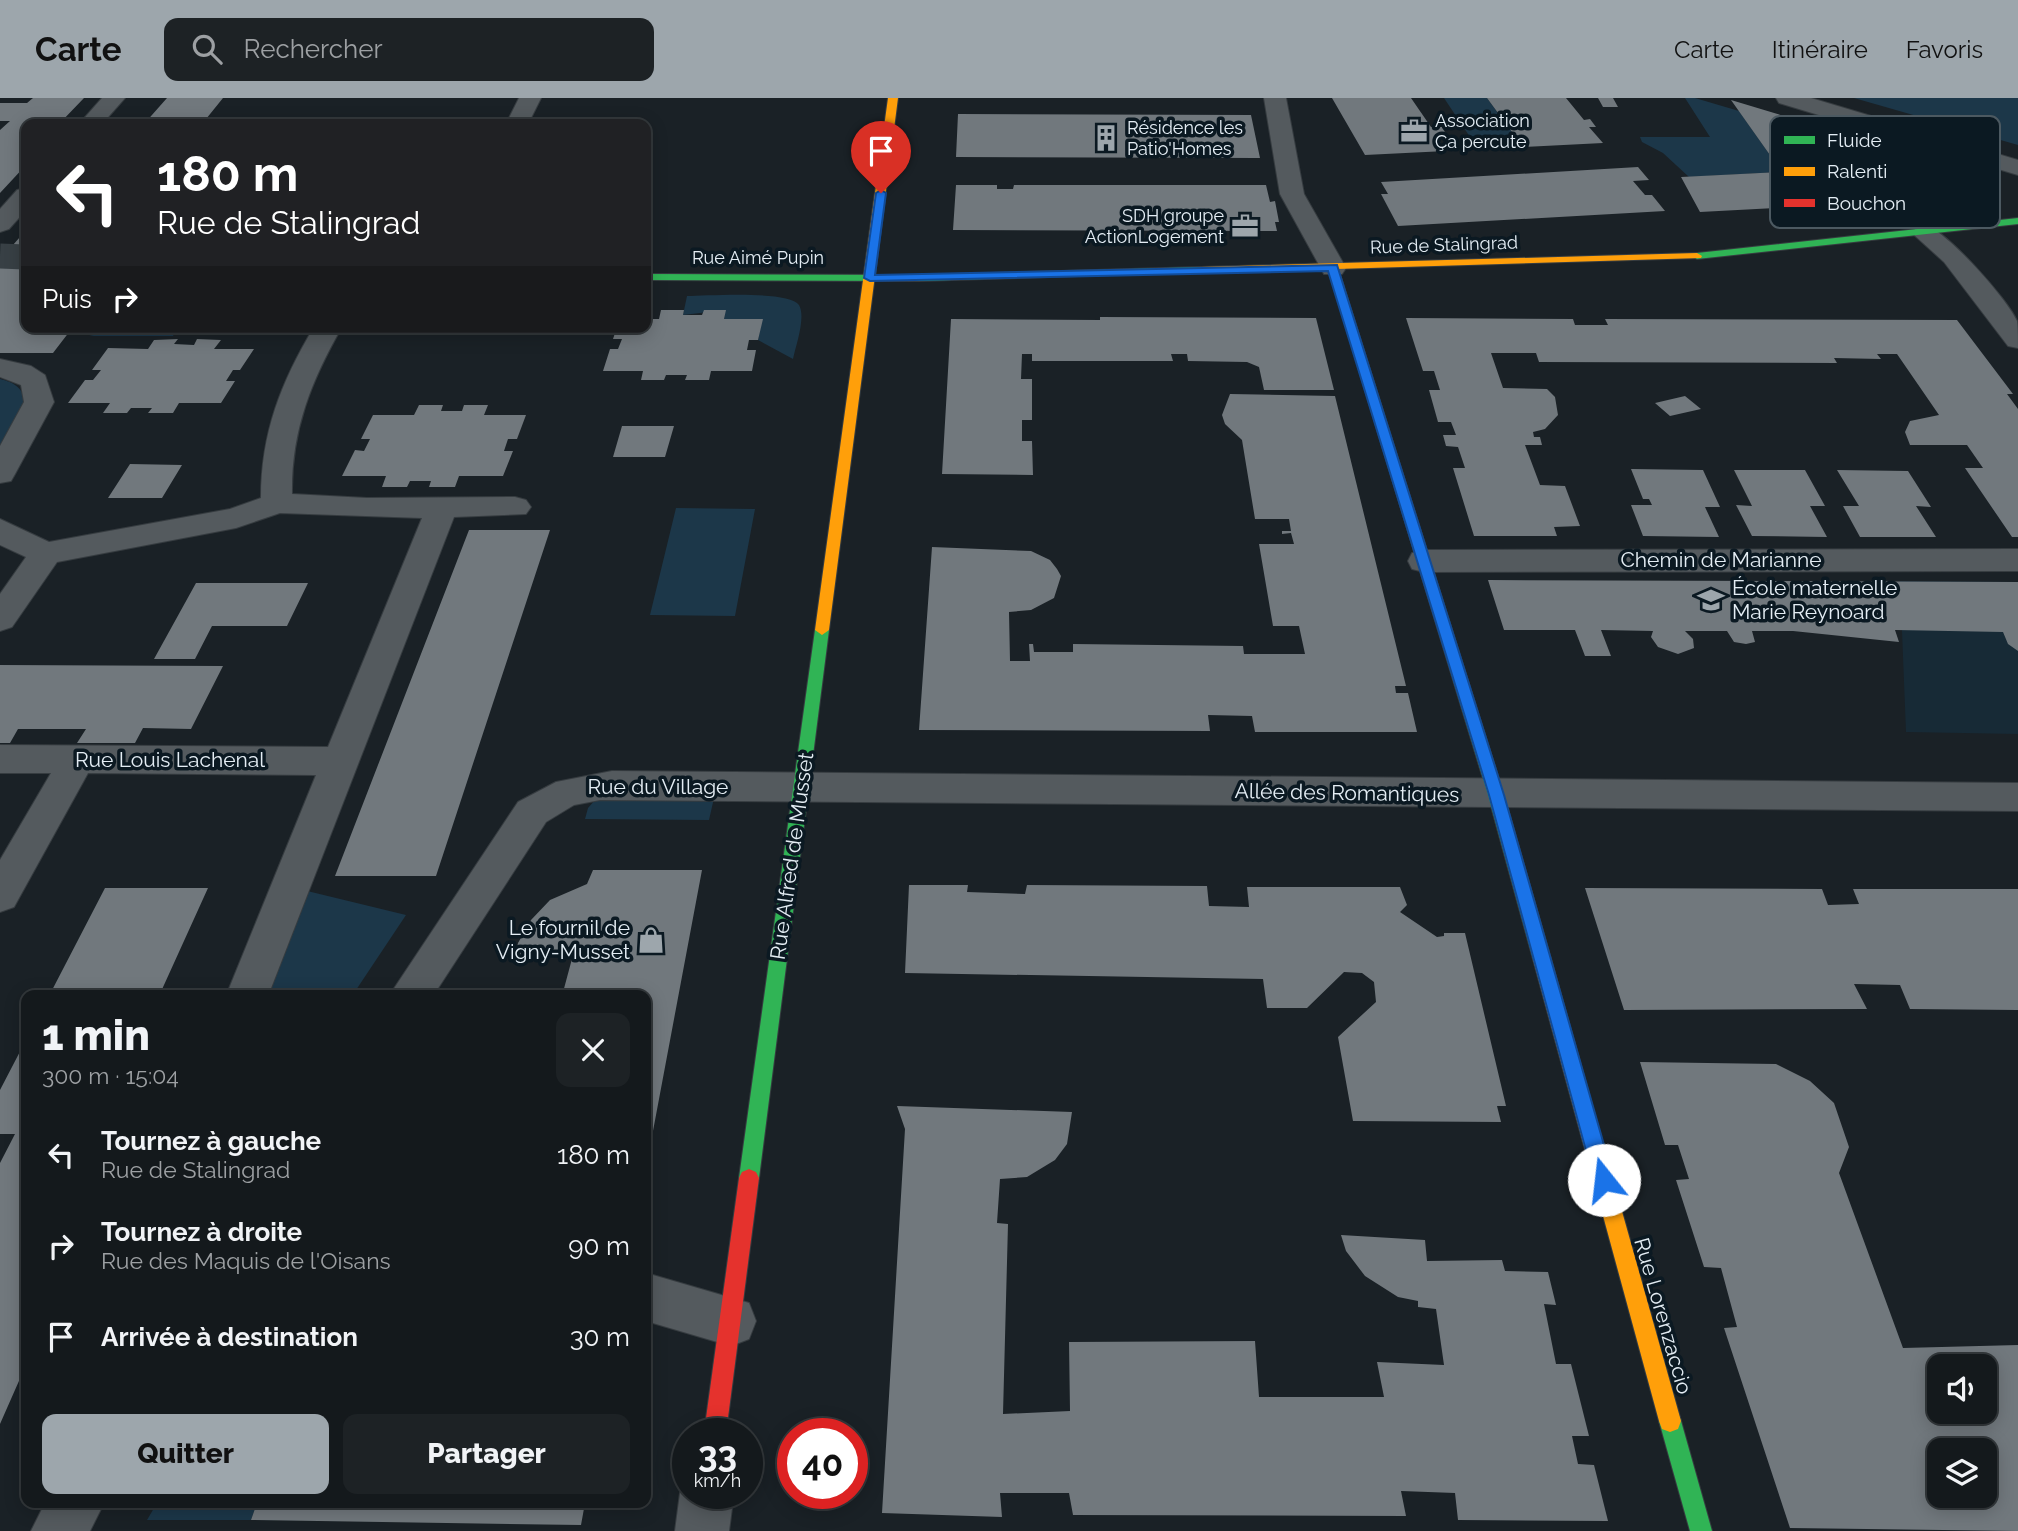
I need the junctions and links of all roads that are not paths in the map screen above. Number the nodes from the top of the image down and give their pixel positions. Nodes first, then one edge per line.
1 (114, 98) edge
2 (530, 98) edge
3 (893, 98) edge
4 (1275, 98) edge
5 (1787, 98) edge
6 (1846, 116) edge
7 (95, 119) edge
8 (520, 119) edge
9 (2000, 163) edge
10 (2018, 168) edge
11 (21, 200) edge
12 (2018, 221) edge
13 (0, 223) edge
14 (2000, 223) edge
15 (1964, 228) edge
16 (1925, 233) junction
17 (1333, 268) junction
18 (651, 277) edge
19 (870, 278) junction
20 (324, 333) edge
21 (2018, 340) edge
22 (0, 368) edge
23 (0, 474) edge
24 (277, 503) junction
25 (515, 508) dead end
26 (441, 509) junction
27 (0, 529) edge
28 (47, 553) junction
29 (2018, 560) edge
30 (1424, 561) junction
31 (0, 619) edge
32 (0, 759) edge
33 (77, 760) junction
34 (341, 761) junction
35 (801, 787) junction
36 (1496, 795) junction
37 (2018, 797) edge
38 (0, 896) edge
39 (249, 990) edge
40 (414, 990) edge
41 (651, 1298) edge
42 (731, 1321) junction
43 (717, 1418) edge
44 (705, 1509) edge
45 (702, 1531) edge
46 (1701, 1531) edge

1 - 7 street
2 - 8 street
3 - 19 street, Rue Alfred de Musset
4 - 17 street
5 - 6 street
9 - 10 street
11 - 13 street
12 - 14 street, Rue de Stalingrad
15 - 16 street, Rue de Stalingrad
16 - 17 street, Rue de Stalingrad
16 - 21 street
17 - 19 street, Rue de Stalingrad
17 - 30 street, Rue Lorenzaccio
18 - 19 street, Rue Aimé Pupin
19 - 35 street, Rue Alfred de Musset
20 - 24 street
22 - 23 street
24 - 26 street
24 - 28 street
25 - 26 street
26 - 34 street
27 - 28 street
28 - 31 street
29 - 30 street, Chemin de Marianne
30 - 36 street, Rue Lorenzaccio
32 - 33 street, Rue Louis Lachenal
33 - 34 street, Rue Louis Lachenal
33 - 38 street
34 - 39 street
35 - 36 street, Allée des Romantiques
35 - 40 street, Rue du Village
35 - 42 street, Rue Alfred de Musset
36 - 37 street, Allée des Romantiques
36 - 46 street, Rue Lorenzaccio
41 - 42 street
42 - 43 street, Rue Alfred de Musset
44 - 45 street

